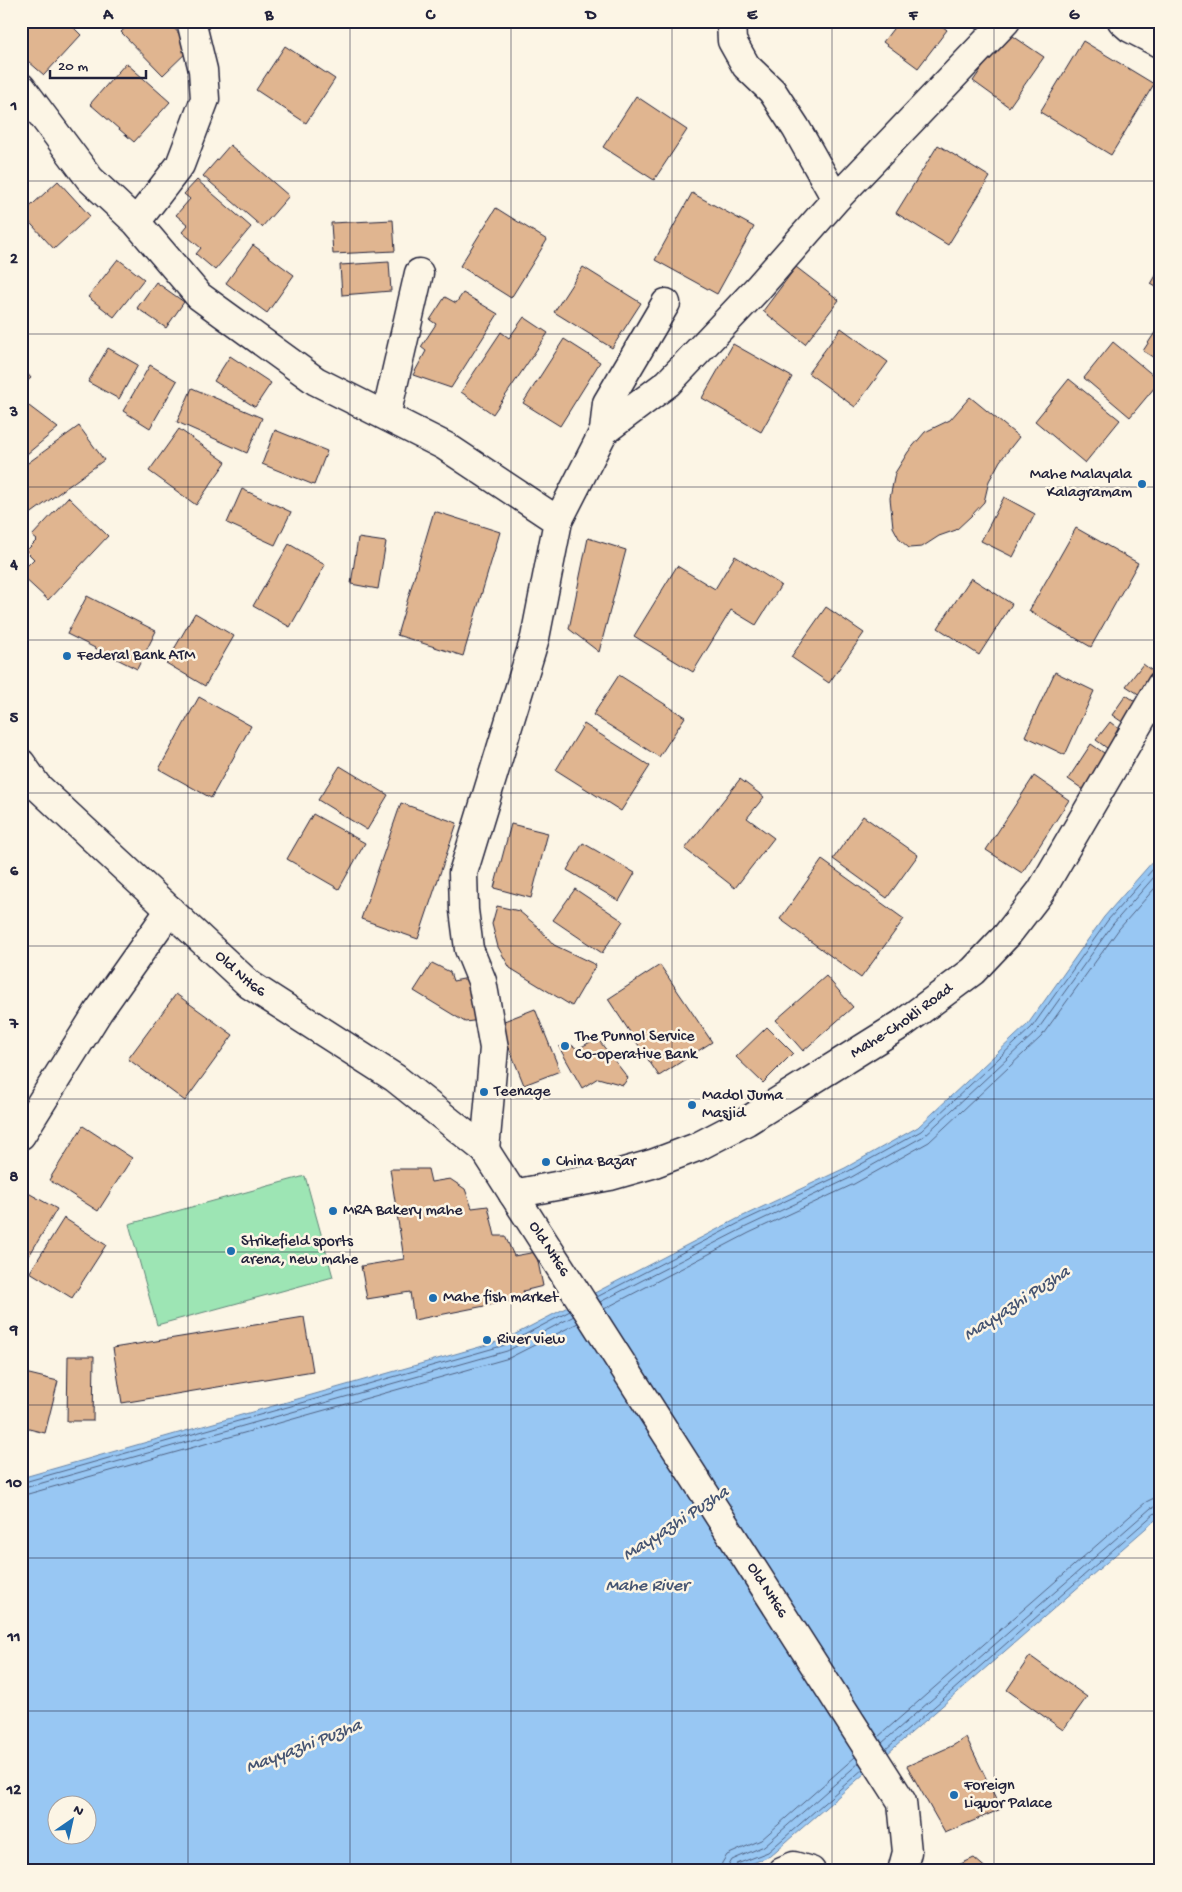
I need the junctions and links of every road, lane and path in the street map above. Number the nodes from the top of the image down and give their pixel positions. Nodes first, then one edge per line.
1 (192, 21) edge
2 (731, 21) edge
3 (1006, 21) edge
4 (1122, 21) edge
5 (1161, 44) edge
6 (21, 87) edge
7 (836, 199) junction
8 (136, 222) junction
9 (419, 273) dead end
10 (666, 302) dead end
11 (386, 416) junction
12 (604, 431) junction
13 (558, 521) junction
14 (1161, 685) edge
15 (21, 763) edge
16 (170, 910) junction
17 (21, 1134) edge
18 (485, 1150) junction
19 (513, 1194) junction
20 (782, 1871) edge
21 (811, 1871) edge
22 (902, 1871) edge

1 - 8 street
2 - 7 street
3 - 7 street
4 - 5 street
6 - 8 street
7 - 12 street
8 - 11 street
9 - 11 street
10 - 12 street
11 - 13 street
12 - 13 street
13 - 18 street
14 - 19 street, Mahe-Chokli Road
15 - 16 street, Old NH66
16 - 17 street
16 - 18 street, Old NH66
18 - 19 street, Old NH66
19 - 22 street, Old NH66
20 - 21 street

